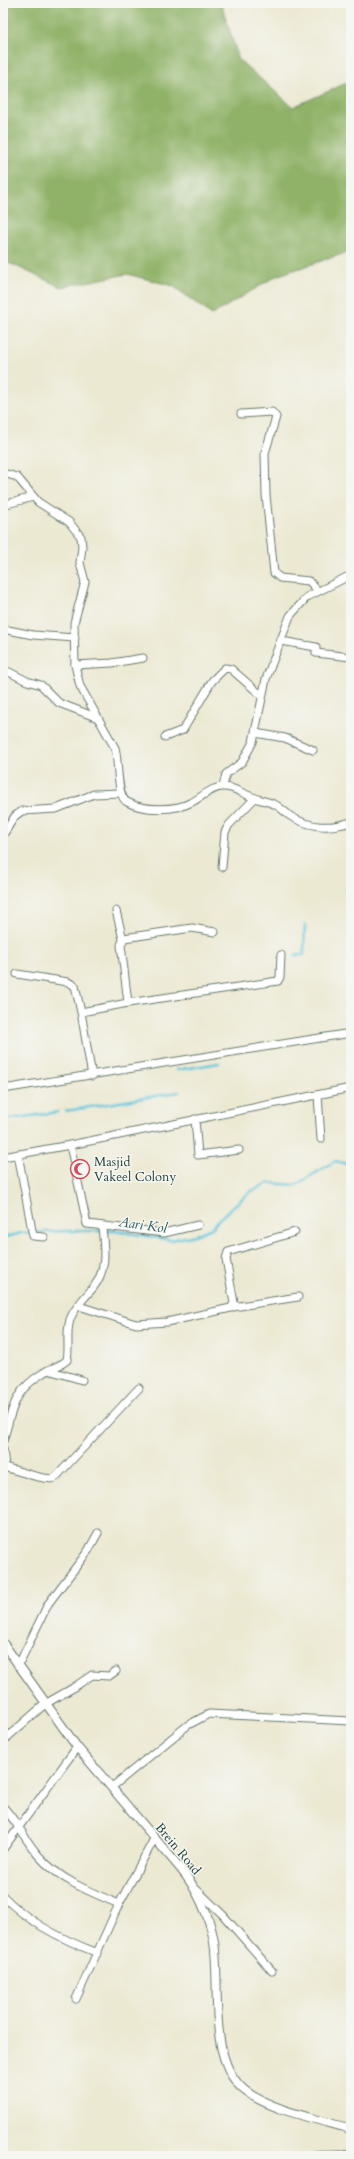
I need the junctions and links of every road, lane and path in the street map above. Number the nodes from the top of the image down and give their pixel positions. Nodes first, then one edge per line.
1 (241, 414) dead end
2 (3, 473) edge
3 (33, 497) junction
4 (3, 505) edge
5 (351, 575) edge
6 (318, 591) junction
7 (3, 628) edge
8 (74, 638) junction
9 (281, 640) junction
10 (351, 657) edge
11 (143, 658) dead end
12 (75, 665) junction
13 (3, 669) edge
14 (262, 695) junction
15 (98, 718) junction
16 (255, 733) junction
17 (165, 737) dead end
18 (313, 750) dead end
19 (223, 786) junction
20 (120, 793) junction
21 (255, 798) junction
22 (351, 822) edge
23 (3, 835) edge
24 (222, 867) dead end
25 (116, 911) dead end
26 (215, 932) dead end
27 (123, 940) junction
28 (281, 955) dead end
29 (17, 974) dead end
30 (128, 1003) junction
31 (82, 1012) junction
32 (351, 1033) edge
33 (92, 1076) junction
34 (351, 1088) edge
35 (3, 1089) edge
36 (318, 1095) junction
37 (195, 1119) junction
38 (321, 1139) dead end
39 (70, 1146) junction
40 (239, 1150) dead end
41 (18, 1154) junction
42 (3, 1157) edge
43 (198, 1225) dead end
44 (102, 1227) junction
45 (295, 1232) dead end
46 (44, 1237) dead end
47 (298, 1297) dead end
48 (79, 1306) junction
49 (233, 1307) junction
50 (48, 1370) junction
51 (82, 1380) dead end
52 (139, 1388) dead end
53 (3, 1441) edge
54 (3, 1449) edge
55 (4, 1467) edge
56 (98, 1533) dead end
57 (3, 1643) edge
58 (18, 1666) junction
59 (116, 1671) dead end
60 (45, 1704) junction
61 (351, 1720) edge
62 (3, 1741) edge
63 (77, 1747) junction
64 (112, 1787) junction
65 (3, 1807) edge
66 (19, 1829) junction
67 (154, 1839) junction
68 (3, 1849) edge
69 (193, 1887) junction
70 (3, 1896) edge
71 (119, 1904) junction
72 (98, 1953) junction
73 (272, 1971) dead end
74 (76, 1999) dead end
75 (351, 2128) edge
76 (351, 2155) edge
77 (316, 2156) edge

1 - 6 street
2 - 3 street
3 - 4 street
3 - 8 street
5 - 6 street
6 - 9 street
7 - 8 street
8 - 12 street
9 - 10 street
9 - 14 street
11 - 12 street
12 - 15 street
13 - 15 street
14 - 16 street
14 - 17 street
15 - 20 street
16 - 18 street
16 - 19 street
19 - 20 street
19 - 21 street
20 - 23 street
21 - 22 street
21 - 24 street
25 - 27 street
26 - 27 street
27 - 30 street
28 - 30 street
29 - 31 street
30 - 31 street
31 - 33 street
32 - 33 street
33 - 35 street
34 - 36 street
36 - 37 street
36 - 38 street
37 - 39 street
37 - 40 street
39 - 41 street
39 - 44 street
41 - 42 street
41 - 46 street
43 - 44 street
44 - 48 street
45 - 49 street
47 - 49 street
48 - 49 street
48 - 50 street
50 - 51 street
50 - 53 street
52 - 55 street
54 - 55 street
56 - 58 street
57 - 58 street, Brein Road
58 - 60 street, Brein Road
59 - 60 street
60 - 62 street
60 - 63 street, Brein Road
61 - 64 street
63 - 64 street, Brein Road
63 - 66 street
64 - 67 street, Brein Road
65 - 66 street
66 - 68 street
66 - 71 street
67 - 69 street, Brein Road
67 - 71 street
69 - 73 street
69 - 75 street, Brein Road
70 - 72 street
71 - 72 street
72 - 74 street
76 - 77 main road

